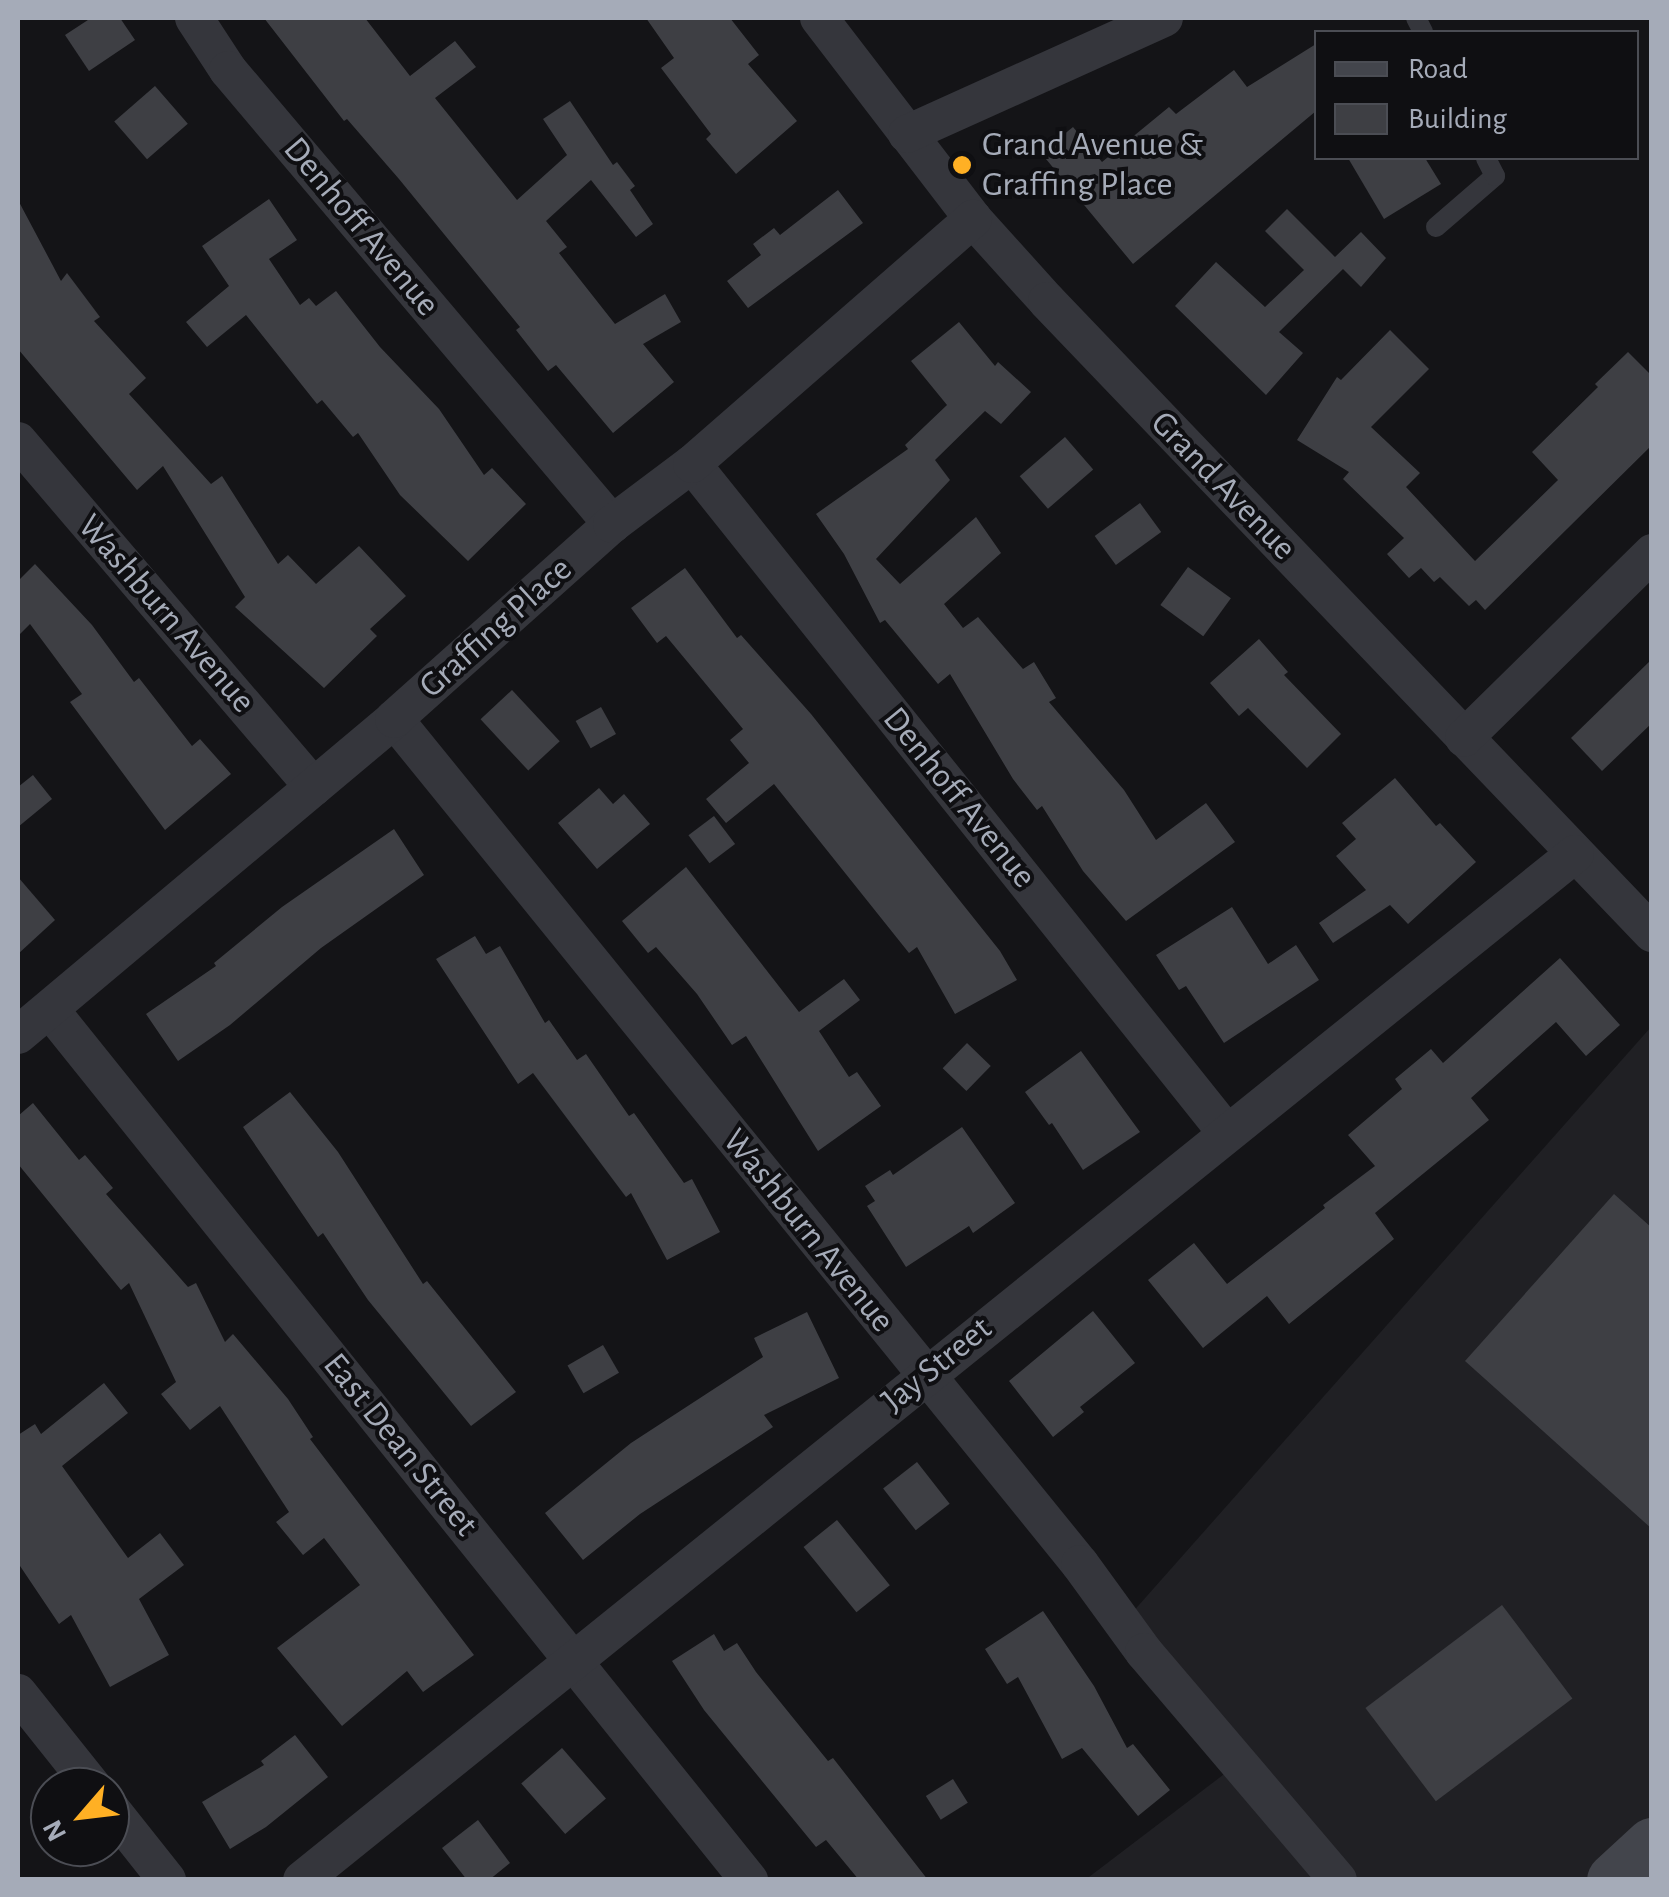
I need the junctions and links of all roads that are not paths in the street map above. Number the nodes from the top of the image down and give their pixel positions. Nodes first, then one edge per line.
1 (194, 18) edge
2 (819, 18) edge
3 (1164, 18) edge
4 (908, 134) junction
5 (1487, 160) edge
6 (974, 219) junction
7 (1436, 227) dead end
8 (18, 440) edge
9 (692, 464) junction
10 (612, 524) junction
11 (1652, 553) edge
12 (394, 719) junction
13 (1464, 738) junction
14 (314, 786) junction
15 (1575, 854) junction
16 (1652, 933) edge
17 (51, 1011) junction
18 (18, 1036) edge
19 (1226, 1132) junction
20 (924, 1375) junction
21 (573, 1660) junction
22 (18, 1693) edge
23 (77, 1767) edge
24 (130, 1833) edge
25 (1652, 1844) edge
26 (168, 1880) edge
27 (302, 1880) edge
28 (749, 1880) edge
29 (1338, 1880) edge
30 (1614, 1880) edge

1 - 10 street, Denhoff Avenue
2 - 4 street, Grand Avenue
3 - 4 street
4 - 6 street, Grand Avenue
5 - 7 lane
6 - 9 street, Graffing Place
6 - 13 street, Grand Avenue
8 - 14 street, Washburn Avenue
9 - 10 street, Graffing Place
9 - 19 street, Denhoff Avenue
10 - 12 street, Graffing Place
11 - 13 street
12 - 14 street, Graffing Place
12 - 20 street, Washburn Avenue
13 - 15 street, Grand Avenue
14 - 17 street, Graffing Place
15 - 16 street, Grand Avenue
15 - 19 street, Jay Street
17 - 18 street, Graffing Place
17 - 21 street, East Dean Street
19 - 20 street, Jay Street
20 - 21 street, Jay Street
20 - 29 street, Washburn Avenue
21 - 27 street, Jay Street
21 - 28 street, East Dean Street
22 - 23 street
24 - 26 street
25 - 30 main road

